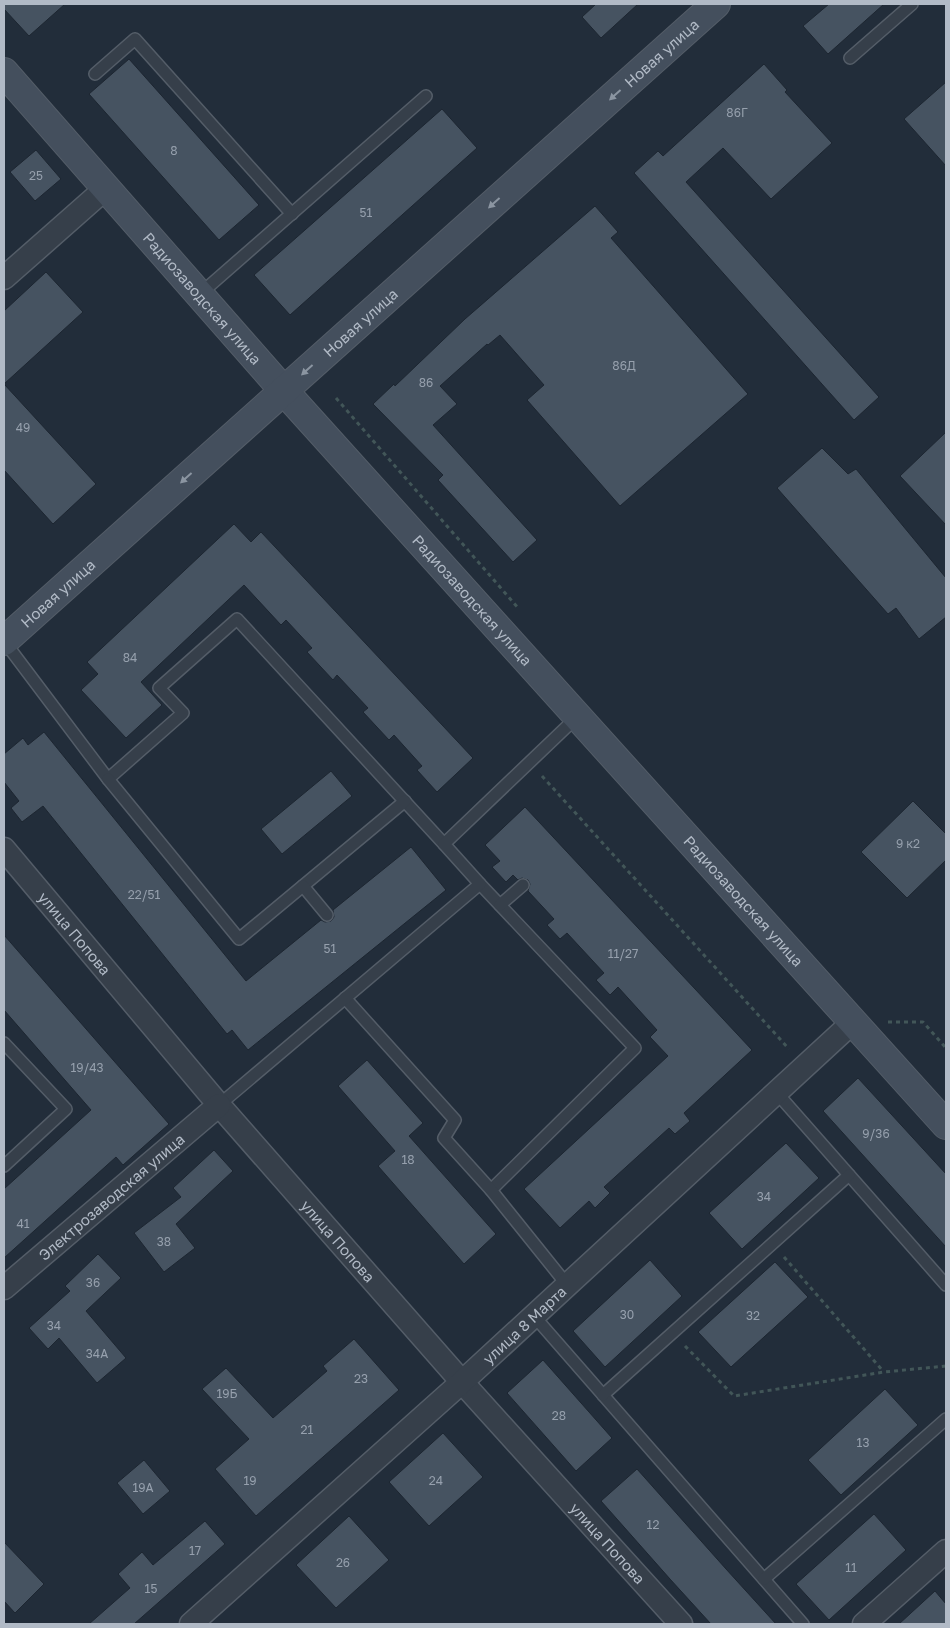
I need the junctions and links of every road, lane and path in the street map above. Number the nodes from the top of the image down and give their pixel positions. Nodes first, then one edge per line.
1 (716, 4) edge
2 (912, 4) edge
3 (850, 58) dead end
4 (95, 74) dead end
5 (10, 83) edge
6 (426, 96) dead end
7 (106, 188) junction
8 (292, 214) junction
9 (4, 278) edge
10 (200, 294) junction
11 (284, 390) junction
12 (4, 641) edge
13 (578, 716) junction
14 (530, 762) junction
15 (108, 779) junction
16 (405, 801) junction
17 (444, 844) junction
18 (4, 849) edge
19 (480, 884) junction
20 (523, 885) dead end
21 (303, 886) junction
22 (500, 906) junction
23 (327, 915) dead end
24 (345, 998) junction
25 (853, 1022) junction
26 (4, 1043) edge
27 (804, 1067) junction
28 (776, 1092) junction
29 (219, 1105) junction
30 (946, 1125) edge
31 (4, 1166) edge
32 (849, 1175) junction
33 (491, 1190) junction
34 (772, 1243) junction
35 (946, 1285) edge
36 (568, 1286) junction
37 (4, 1288) edge
38 (534, 1316) junction
39 (673, 1333) junction
40 (946, 1366) edge
41 (884, 1372) junction
42 (462, 1382) junction
43 (603, 1395) junction
44 (946, 1418) edge
45 (946, 1551) edge
46 (764, 1579) junction
47 (191, 1624) edge
48 (681, 1624) edge
49 (803, 1624) edge
50 (864, 1624) edge

1 -> 11 street, Новая улица
2 - 3 lane
4 - 8 lane
5 - 7 street, Радиозаводская улица
6 - 8 lane
7 - 9 street
7 - 10 street, Радиозаводская улица
8 - 10 lane
10 - 11 street, Радиозаводская улица
11 -> 12 street, Новая улица
11 - 13 street, Радиозаводская улица
12 - 15 lane
13 - 14 lane
13 - 25 street, Радиозаводская улица
14 - 17 lane
14 - 27 path
15 - 16 lane
15 - 21 lane
16 - 17 lane
16 - 21 lane
17 - 19 lane
18 - 29 street, улица Попова
19 - 22 lane
19 - 24 lane
20 - 22 lane
21 - 23 lane
22 - 33 lane
24 - 29 lane
24 - 33 lane
25 - 27 street, улица 8 Марта
25 - 30 street, Радиозаводская улица
26 - 31 lane
27 - 28 street, улица 8 Марта
28 - 32 lane
28 - 36 street, улица 8 Марта
29 - 37 street, Электрозаводская улица
29 - 42 street, улица Попова
32 - 34 lane
32 - 35 lane
33 - 36 lane
34 - 39 lane
34 - 41 path
36 - 38 street, улица 8 Марта
38 - 42 street, улица 8 Марта
38 - 43 lane
39 - 41 path
39 - 43 lane
40 - 41 path
42 - 47 street, улица 8 Марта
42 - 48 street, улица Попова
43 - 46 lane
44 - 46 lane
45 - 50 street
46 - 49 lane

